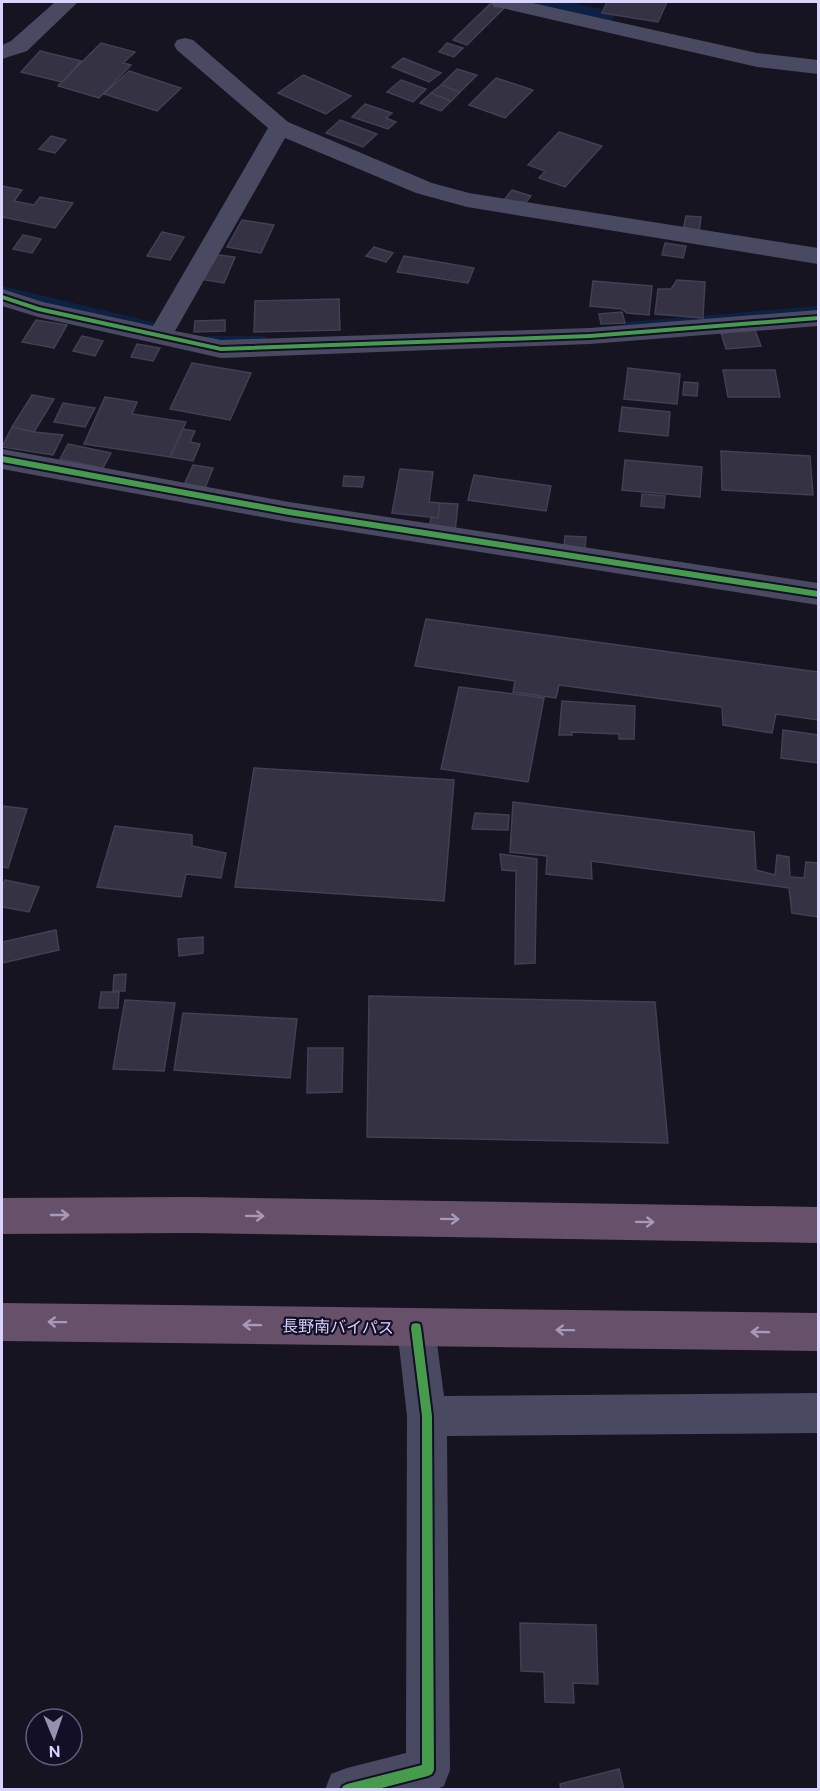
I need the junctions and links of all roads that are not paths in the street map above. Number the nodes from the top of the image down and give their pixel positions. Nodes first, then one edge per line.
1 (67, 2) edge
2 (502, 2) edge
3 (185, 45) dead end
4 (2, 53) edge
5 (819, 67) edge
6 (280, 127) junction
7 (819, 256) edge
8 (2, 297) edge
9 (819, 318) edge
10 (160, 335) junction
11 (2, 459) edge
12 (819, 594) edge
13 (2, 1216) edge
14 (819, 1225) edge
15 (2, 1322) edge
16 (416, 1328) junction
17 (819, 1332) edge
18 (819, 1413) edge
19 (427, 1416) junction
20 (347, 1790) edge

1 - 4 street
2 - 5 street
3 - 6 street
6 - 7 street
6 - 10 street
8 - 10 street
9 - 10 street
11 - 12 street
13 -> 14 highway
16 -> 15 highway, 長野南バイパス
17 -> 16 highway, 長野南バイパス
16 - 19 street
18 - 19 street
19 - 20 street

